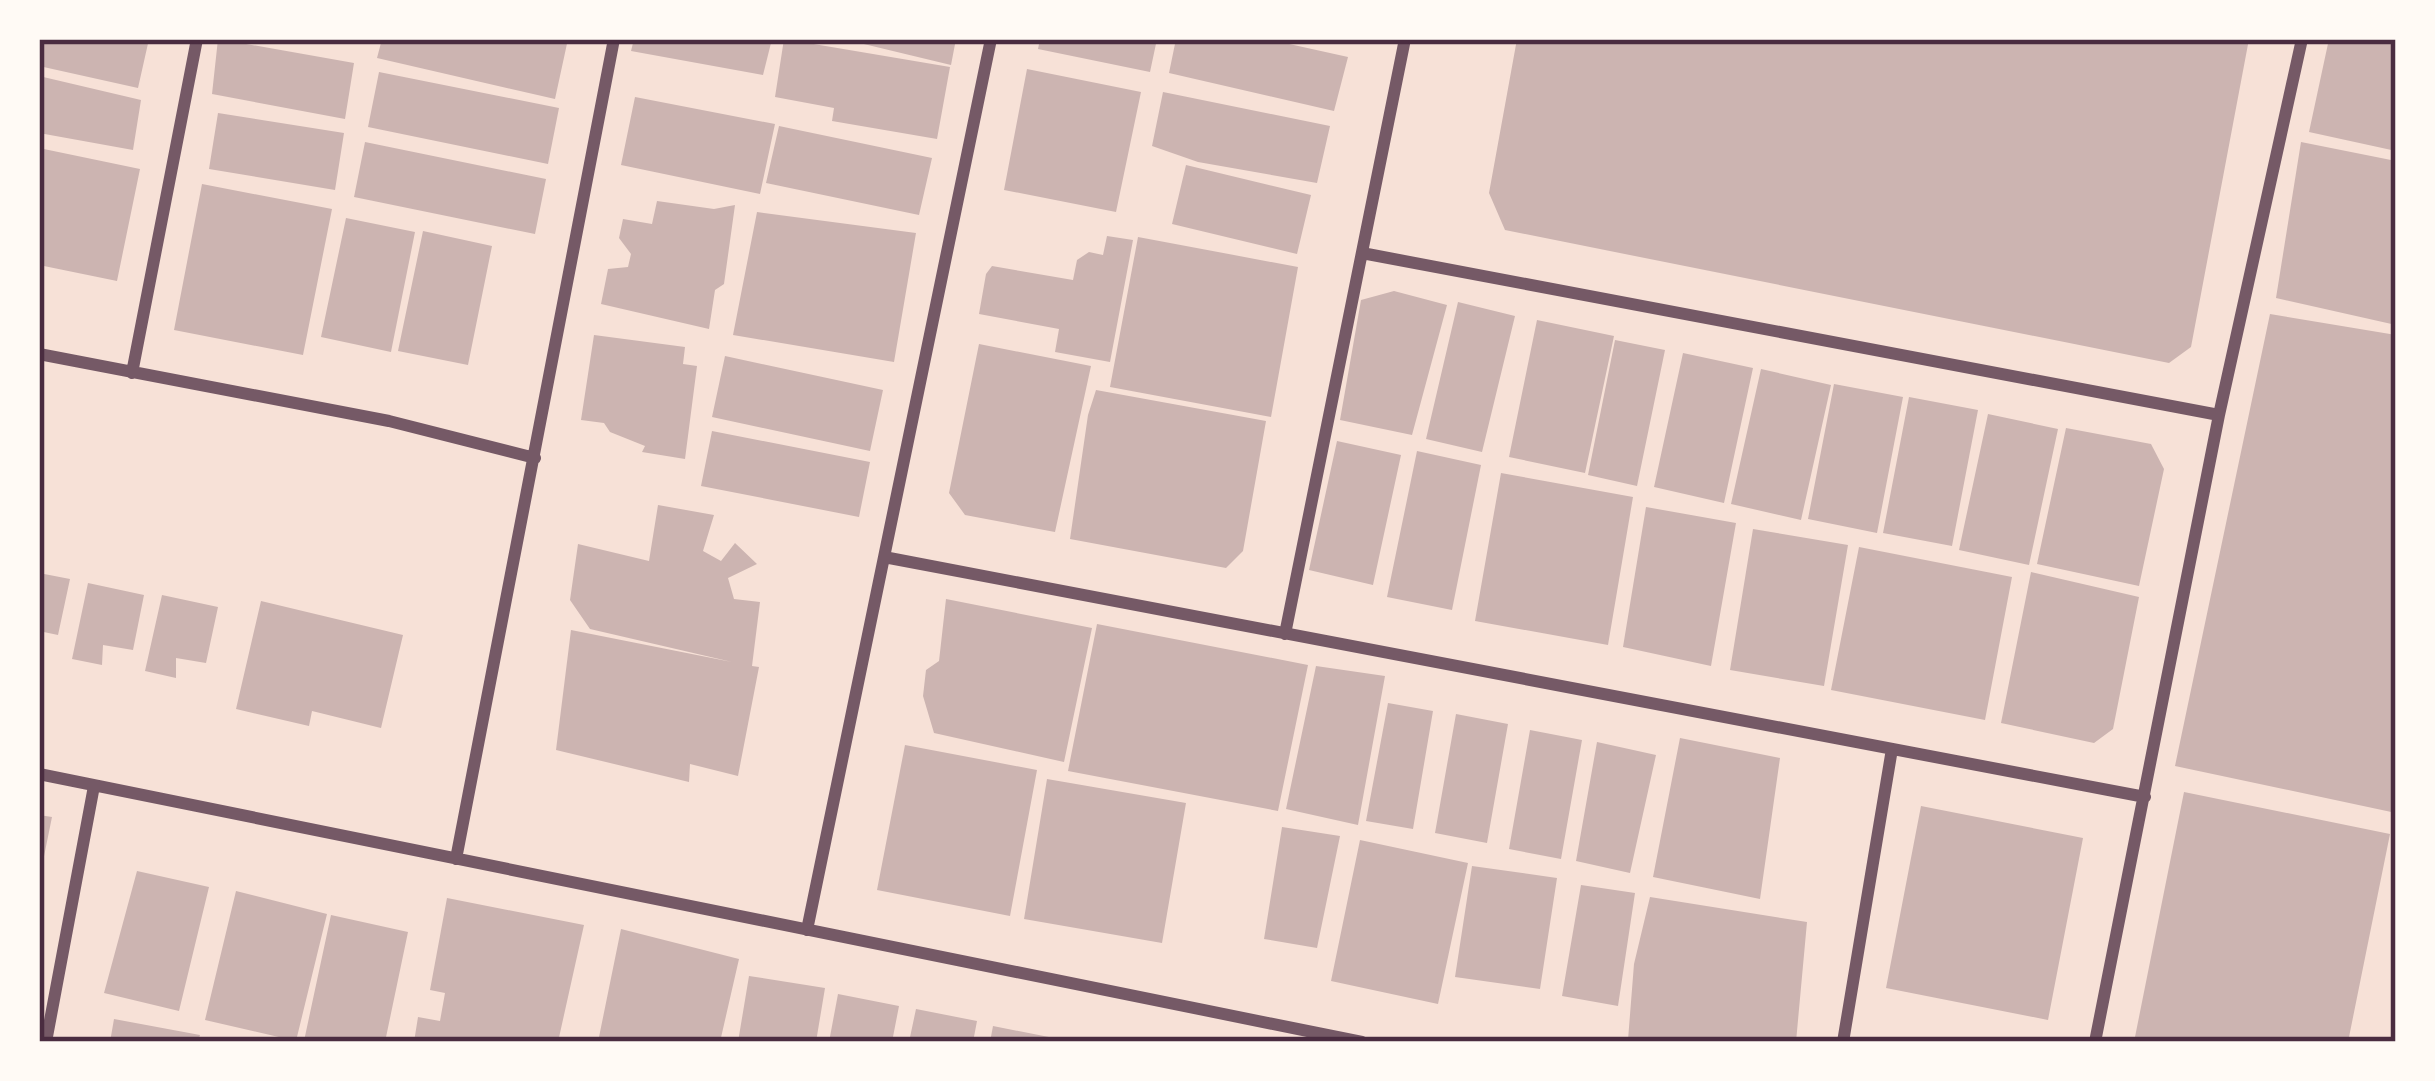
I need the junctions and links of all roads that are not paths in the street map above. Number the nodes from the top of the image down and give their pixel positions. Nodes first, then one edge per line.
1 (197, 39) edge
2 (614, 39) edge
3 (991, 39) edge
4 (1405, 39) edge
5 (2302, 39) edge
6 (1362, 253) junction
7 (39, 354) edge
8 (132, 373) junction
9 (2219, 415) junction
10 (535, 458) junction
11 (884, 557) junction
12 (1286, 634) junction
13 (1892, 749) junction
14 (39, 775) edge
15 (94, 786) junction
16 (2145, 797) junction
17 (456, 859) junction
18 (806, 930) junction
19 (1296, 1035) edge
20 (46, 1042) edge
21 (1362, 1042) edge
22 (1843, 1042) edge
23 (2096, 1042) edge

1 - 8 street
2 - 10 street
3 - 11 street
4 - 6 street
5 - 9 street
6 - 9 street
6 - 12 street
7 - 8 street
8 - 10 street
9 - 16 street
10 - 17 street
11 - 12 street
11 - 18 street
12 - 13 street
13 - 16 street
13 - 22 street
14 - 15 street
15 - 17 street
15 - 20 street
16 - 23 street
17 - 18 street
18 - 19 street
19 - 21 street

